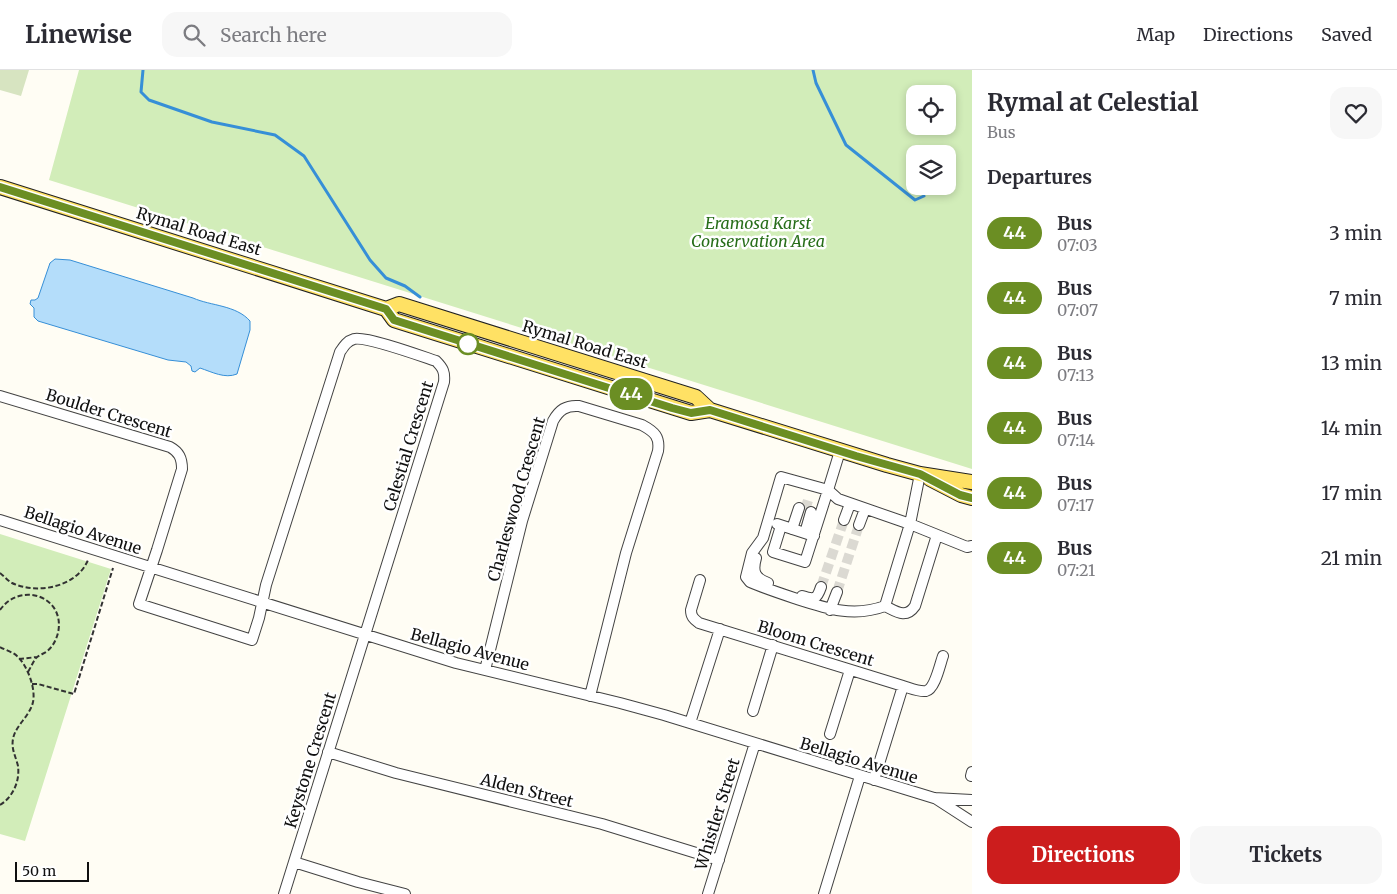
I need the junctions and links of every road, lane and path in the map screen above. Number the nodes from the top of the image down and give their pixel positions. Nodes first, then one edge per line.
1 (0, 187) edge
2 (0, 396) edge
3 (840, 451) junction
4 (920, 474) junction
5 (972, 482) edge
6 (817, 487) junction
7 (809, 497) tunnel mouth
8 (972, 498) edge
9 (850, 504) junction
10 (865, 509) junction
11 (805, 510) tunnel mouth
12 (0, 520) edge
13 (844, 520) tunnel mouth
14 (768, 521) junction
15 (859, 524) tunnel mouth
16 (910, 524) junction
17 (798, 531) junction
18 (937, 535) junction
19 (763, 538) junction
20 (972, 546) edge
21 (88, 560) dead end
22 (112, 568) dead end
23 (151, 568) junction
24 (0, 573) edge
25 (700, 580) dead end
26 (821, 587) tunnel mouth
27 (32, 588) junction
28 (837, 592) tunnel mouth
29 (31, 594) junction
30 (262, 603) junction
31 (886, 606) junction
32 (0, 610) edge
33 (830, 610) junction
34 (720, 629) junction
35 (366, 635) junction
36 (773, 645) junction
37 (0, 647) edge
38 (943, 656) dead end
39 (37, 657) junction
40 (19, 659) junction
41 (485, 670) junction
42 (850, 670) junction
43 (28, 672) junction
44 (32, 684) junction
45 (903, 686) junction
46 (590, 696) junction
47 (753, 710) dead end
48 (690, 723) junction
49 (830, 734) dead end
50 (754, 743) junction
51 (328, 752) junction
52 (860, 776) junction
53 (874, 780) junction
54 (934, 798) junction
55 (972, 800) edge
56 (0, 805) edge
57 (972, 822) edge
58 (719, 860) junction
59 (294, 862) junction
60 (284, 894) edge
61 (405, 894) edge
62 (708, 894) edge
63 (824, 894) edge

1 - 3 main road, Rymal Road East
2 - 23 street, Boulder Crescent
3 - 4 main road, Rymal Road East
3 - 6 street
4 - 5 main road, Rymal Road East
4 - 8 main road, Rymal Road East
4 - 16 street
6 - 7 street
6 - 9 street
6 - 14 street
6 - 17 street
9 - 10 street
9 - 13 street
10 - 15 street
10 - 16 street
11 - 17 street
12 - 23 street, Bellagio Avenue
14 - 17 street
14 - 19 street
16 - 18 street
16 - 31 street
18 - 20 street
18 - 31 street
19 - 26 street
19 - 33 street
21 - 27 path
22 - 44 path
23 - 30 street, Bellagio Avenue
23 - 30 street
24 - 27 path
25 - 34 street, Bloom Crescent
27 - 29 path
28 - 33 street
29 - 32 path
29 - 39 path
30 - 35 street, Bellagio Avenue
30 - 35 street, Celestial Crescent
31 - 33 street
34 - 36 street, Bloom Crescent
34 - 48 street
35 - 41 street, Bellagio Avenue
35 - 51 street, Keystone Crescent
36 - 42 street, Bloom Crescent
36 - 47 street
37 - 40 path
38 - 45 street, Bloom Crescent
39 - 40 path
39 - 43 path
40 - 43 path
41 - 46 street, Bellagio Avenue
41 - 46 street, Charleswood Crescent
42 - 45 street, Bloom Crescent
42 - 49 street
43 - 44 path
44 - 56 path
45 - 53 street
46 - 48 street, Bellagio Avenue
48 - 50 street, Bellagio Avenue
50 - 52 street, Bellagio Avenue
50 - 58 street, Whistler Street
51 - 58 street, Alden Street
51 - 59 street, Keystone Crescent
52 - 53 street, Bellagio Avenue
52 - 63 street
53 - 54 street, Bellagio Avenue
54 - 55 street, Bellagio Avenue
54 - 57 street, Bellagio Avenue
58 - 62 street, Whistler Street
59 - 60 street, Keystone Crescent
59 - 61 street

